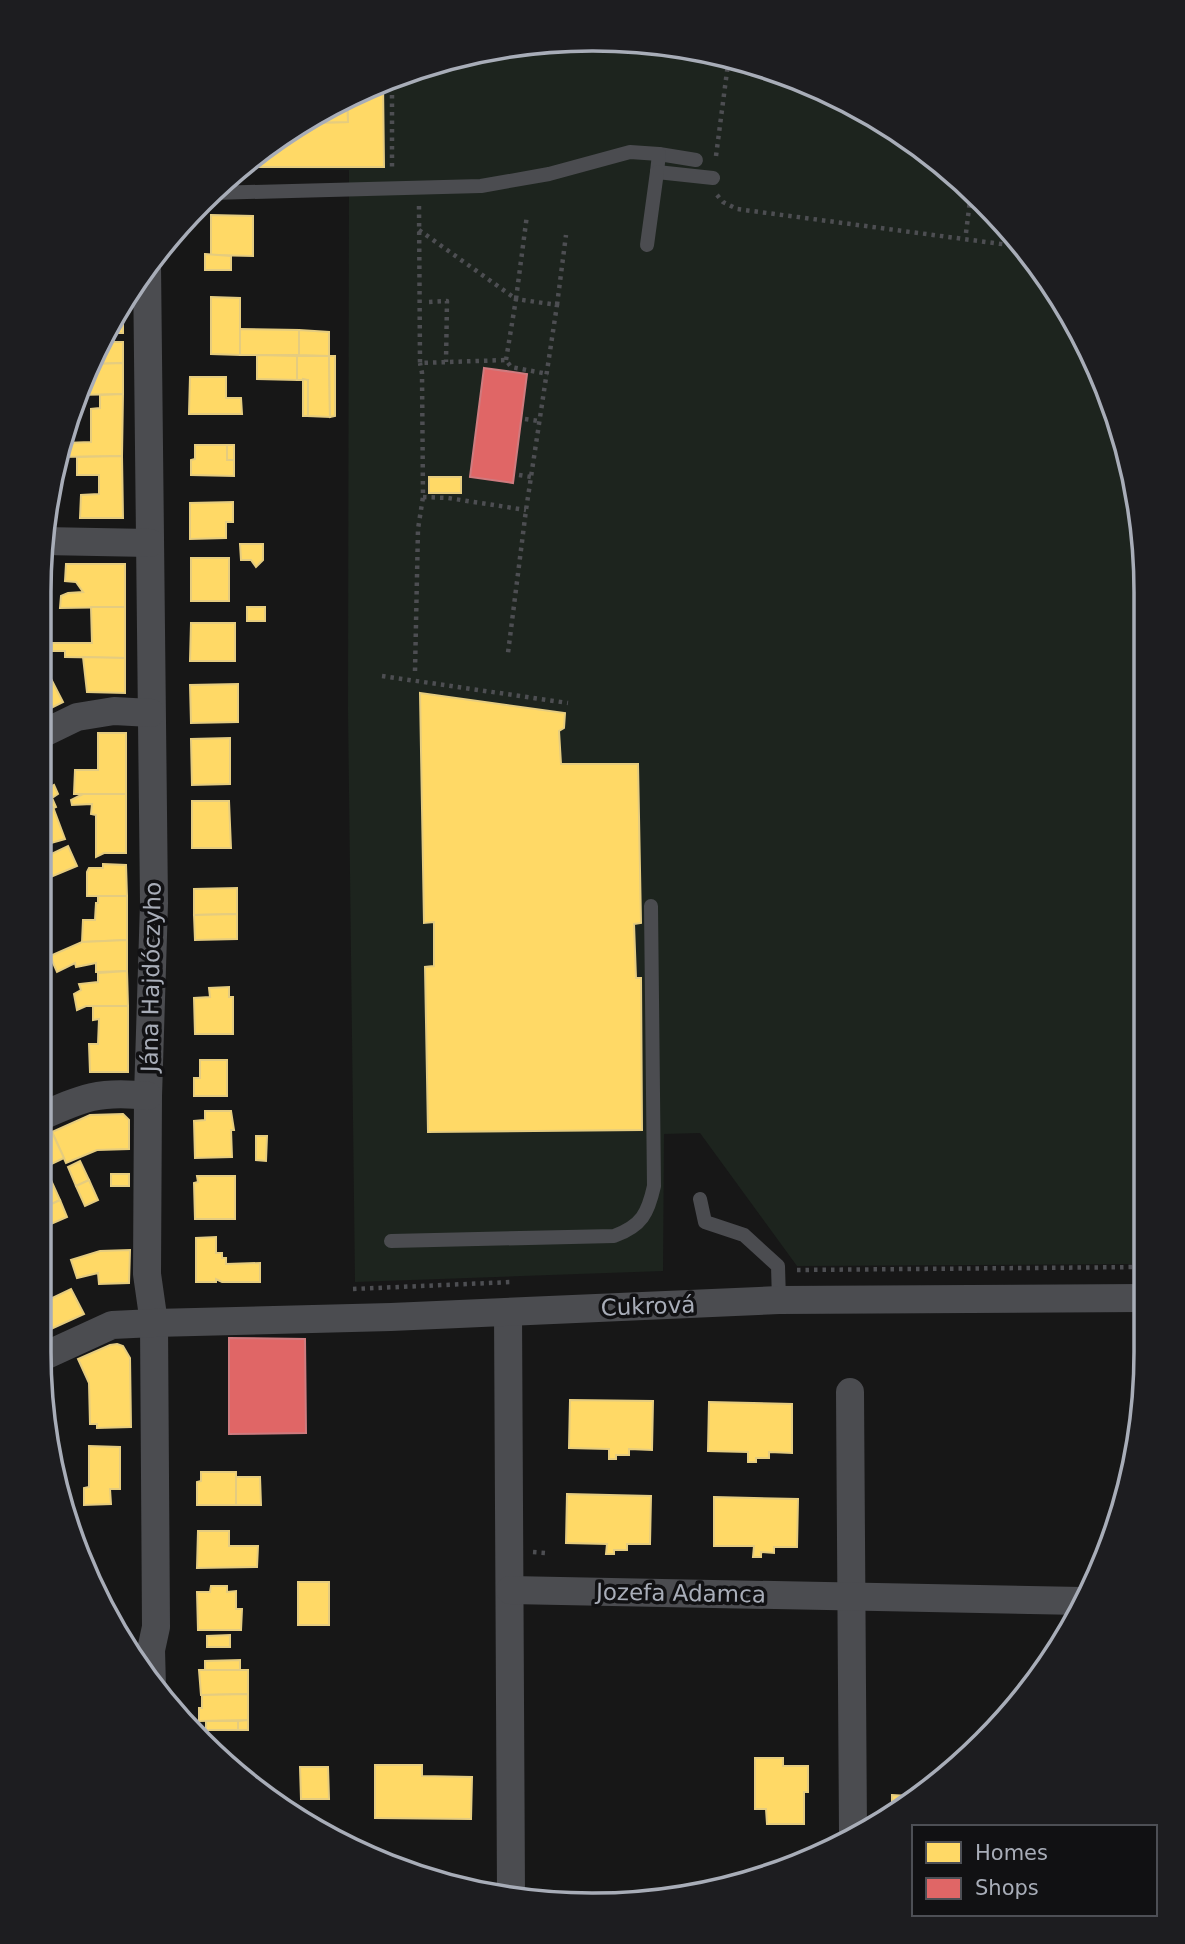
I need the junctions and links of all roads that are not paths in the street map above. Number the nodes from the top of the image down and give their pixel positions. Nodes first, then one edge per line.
1 (659, 154) junction
2 (696, 160) dead end
3 (657, 172) junction
4 (713, 178) road end
5 (228, 192) edge
6 (647, 245) dead end
7 (147, 285) edge
8 (53, 541) edge
9 (150, 543) junction
10 (151, 713) junction
11 (51, 730) edge
12 (651, 906) dead end
13 (148, 1096) junction
14 (51, 1112) edge
15 (700, 1199) dead end
16 (391, 1241) dead end
17 (1134, 1298) edge
18 (779, 1300) junction
19 (508, 1312) junction
20 (154, 1323) junction
21 (51, 1353) edge
22 (850, 1392) dead end
23 (510, 1590) junction
24 (851, 1597) junction
25 (1073, 1601) edge
26 (144, 1654) edge
27 (853, 1826) edge
28 (511, 1887) edge

1 - 2 lane
1 - 3 lane
1 - 5 lane
3 - 4 lane
3 - 6 lane
7 - 9 street, Jána Hajdóczyho
8 - 9 street
9 - 10 street, Jána Hajdóczyho
10 - 11 street
10 - 13 street, Jána Hajdóczyho
12 - 16 lane
13 - 14 street
13 - 20 street, Jána Hajdóczyho
15 - 18 lane
17 - 18 street, Cukrová
18 - 19 street, Cukrová
19 - 20 street, Cukrová
19 - 23 street
20 - 21 street, Cukrová
20 - 26 street, Jána Hajdóczyho
22 - 24 street
23 - 24 street, Jozefa Adamca
23 - 28 street
24 - 25 street, Jozefa Adamca
24 - 27 street

